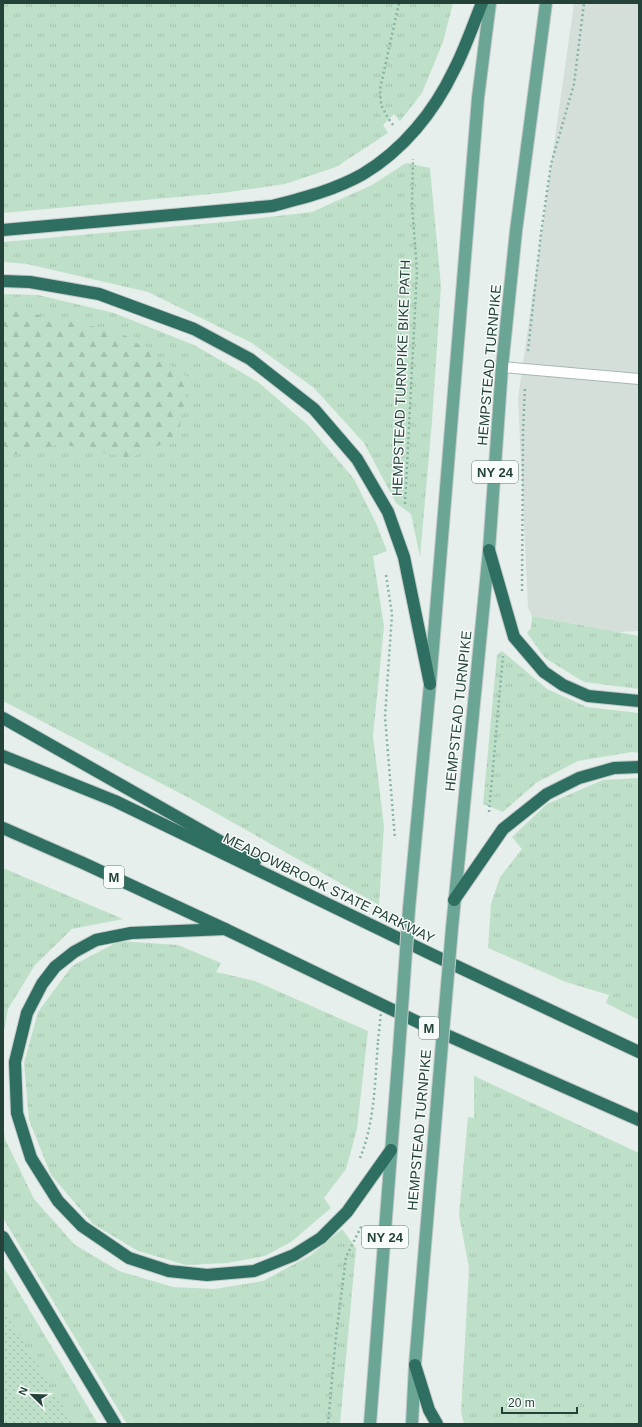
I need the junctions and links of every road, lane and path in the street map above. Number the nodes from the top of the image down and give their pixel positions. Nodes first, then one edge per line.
1 (399, 3) edge
2 (482, 3) edge
3 (490, 3) edge
4 (546, 3) edge
5 (584, 3) edge
6 (392, 124) dead end
7 (413, 154) dead end
8 (3, 230) edge
9 (3, 281) edge
10 (502, 367) junction
11 (526, 369) junction
12 (639, 379) edge
13 (405, 506) dead end
14 (489, 550) junction
15 (386, 573) dead end
16 (522, 598) dead end
17 (503, 656) dead end
18 (430, 684) junction
19 (639, 701) edge
20 (3, 718) edge
21 (3, 756) edge
22 (639, 767) edge
23 (489, 812) dead end
24 (3, 828) edge
25 (395, 844) dead end
26 (454, 900) junction
27 (350, 915) junction
28 (225, 929) junction
29 (378, 1041) dead end
30 (639, 1052) edge
31 (638, 1120) edge
32 (391, 1150) junction
33 (358, 1162) dead end
34 (362, 1225) dead end
35 (3, 1237) edge
36 (414, 1365) junction
37 (115, 1424) edge
38 (328, 1424) edge
39 (370, 1424) edge
40 (412, 1424) edge
41 (437, 1424) edge

1 - 6 path
2 - 8 highway
3 - 18 main road, HEMPSTEAD TURNPIKE / NY 24
4 - 10 main road, HEMPSTEAD TURNPIKE / NY 24
5 - 11 path
7 - 13 path, HEMPSTEAD TURNPIKE BIKE PATH
9 - 18 highway
10 - 11 lane
10 - 14 main road, HEMPSTEAD TURNPIKE / NY 24
11 - 12 lane
11 - 16 path
14 - 19 highway
14 - 26 main road, HEMPSTEAD TURNPIKE / NY 24
15 - 25 path
17 - 23 path
18 - 32 main road, HEMPSTEAD TURNPIKE / NY 24, bridge
20 - 27 highway
21 - 27 highway, MEADOWBROOK STATE PARKWAY
22 - 26 highway
24 - 28 highway, M
26 - 36 main road, HEMPSTEAD TURNPIKE / NY 24, bridge
27 - 30 highway, MEADOWBROOK STATE PARKWAY
28 - 31 highway, M
28 - 32 highway
29 - 33 path
32 - 39 main road, HEMPSTEAD TURNPIKE / NY 24
34 - 38 path
35 - 37 highway
36 - 40 main road, HEMPSTEAD TURNPIKE / NY 24
36 - 41 highway

